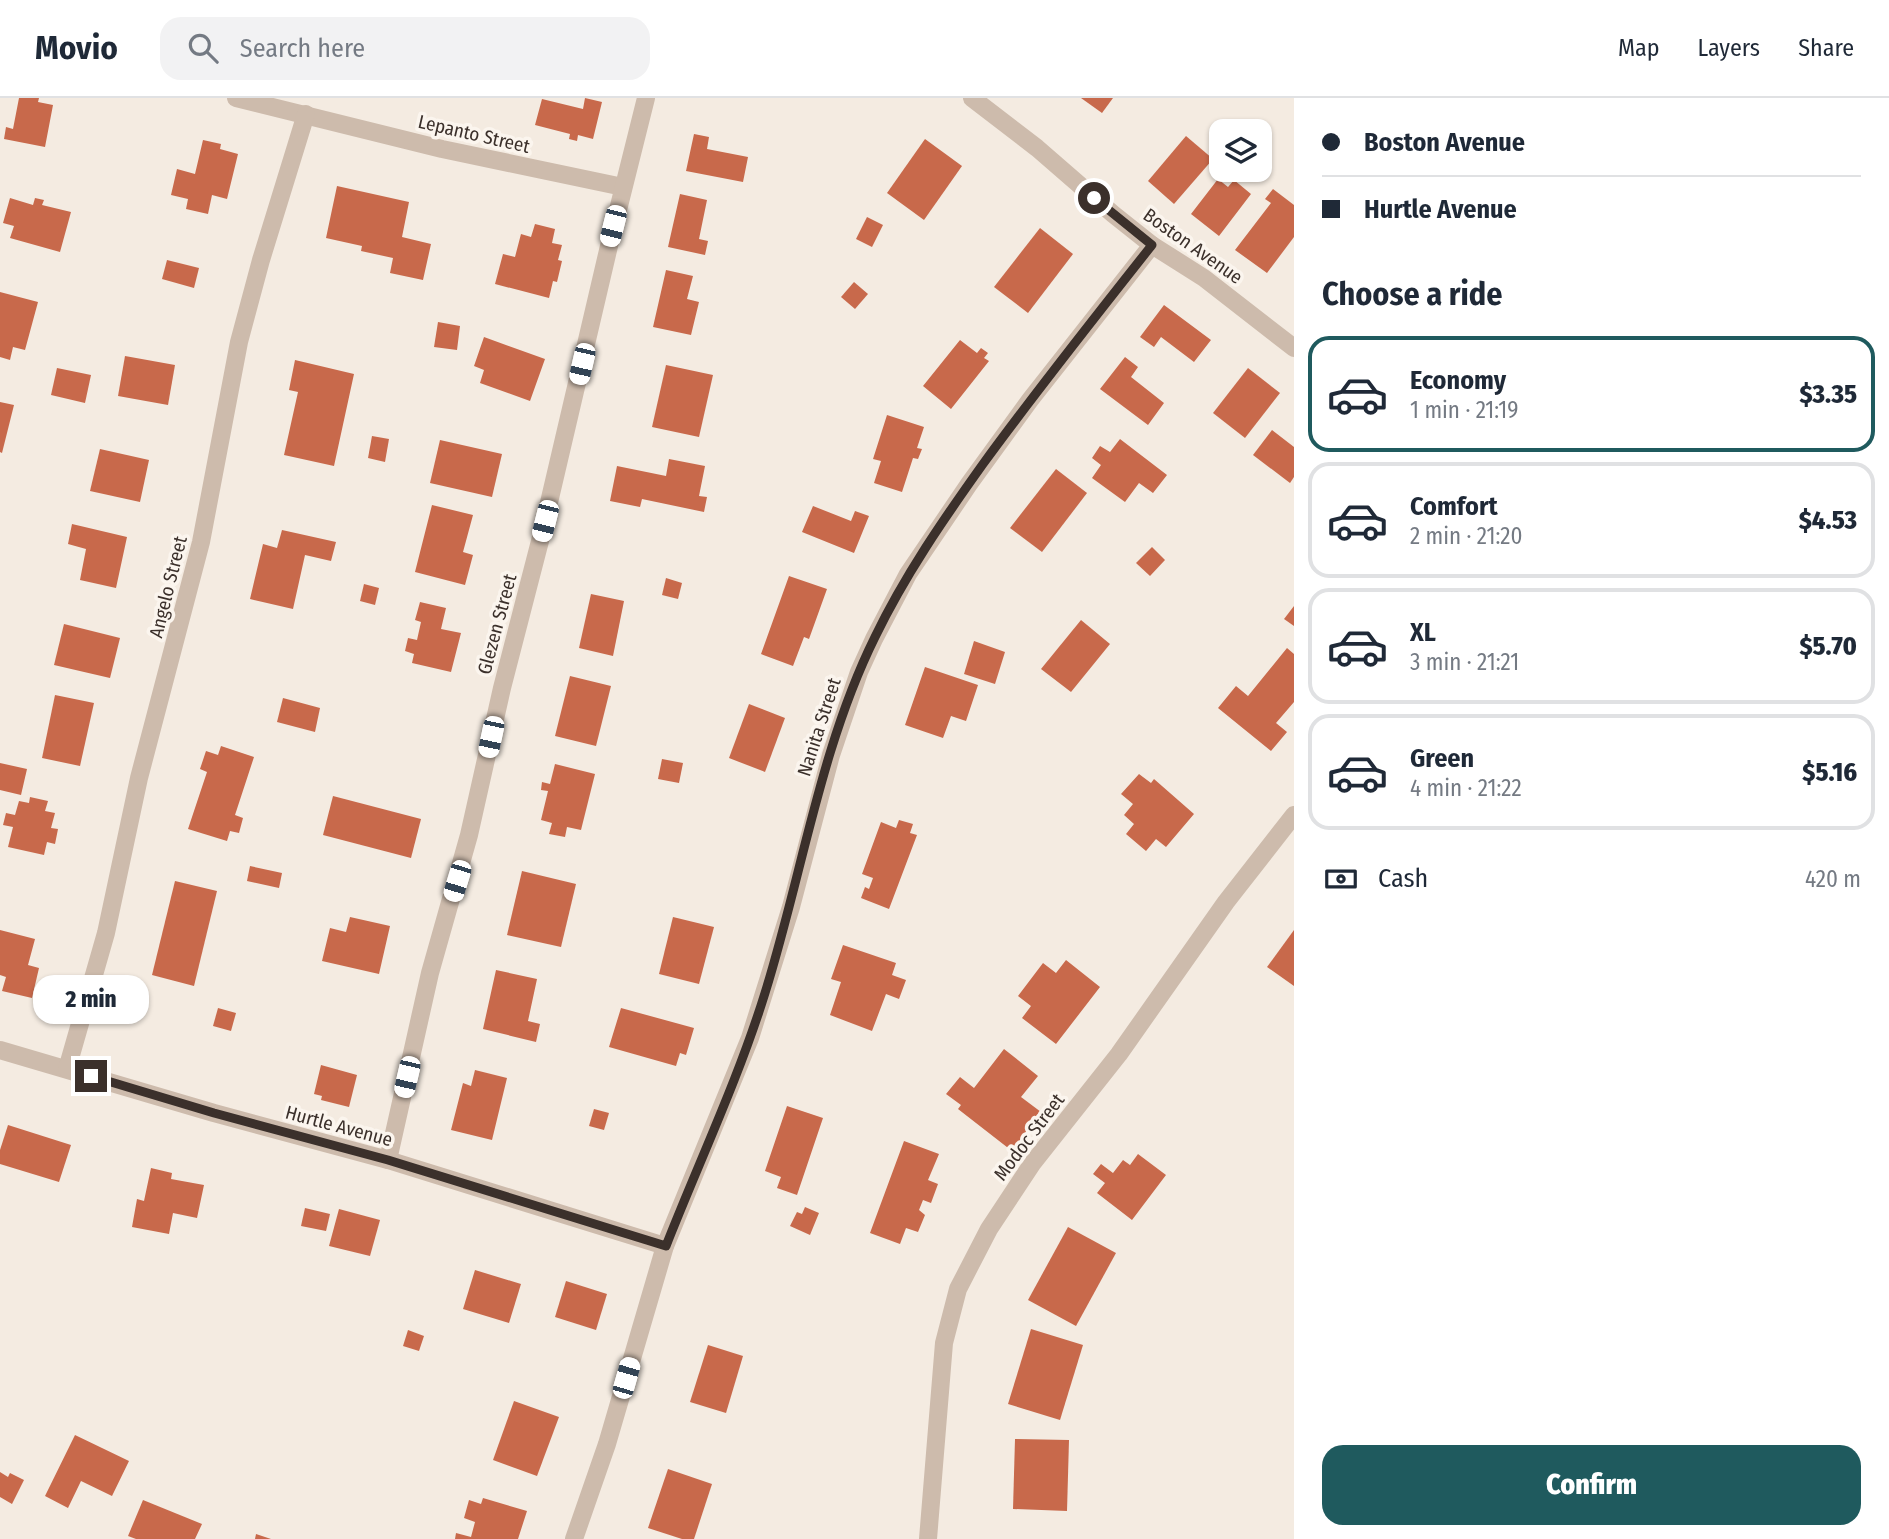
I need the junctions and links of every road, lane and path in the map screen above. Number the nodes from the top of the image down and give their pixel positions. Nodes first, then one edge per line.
1 (236, 98) edge
2 (646, 98) edge
3 (972, 98) edge
4 (306, 114) junction
5 (623, 187) junction
6 (1152, 245) junction
7 (1294, 348) edge
8 (1294, 815) edge
9 (0, 1051) edge
10 (67, 1069) junction
11 (388, 1160) junction
12 (666, 1246) junction
13 (574, 1539) edge
14 (928, 1539) edge

1 - 4 street, Lepanto Street
2 - 5 street, Glezen Street
3 - 6 street, Boston Avenue
4 - 5 street, Lepanto Street
4 - 10 street, Angelo Street
5 - 11 street, Glezen Street
6 - 7 street, Boston Avenue
6 - 12 street, Nanita Street
8 - 14 street, Modoc Street
9 - 10 street, Hurtle Avenue
10 - 11 street, Hurtle Avenue
11 - 12 street, Hurtle Avenue
12 - 13 street, Nanita Street

